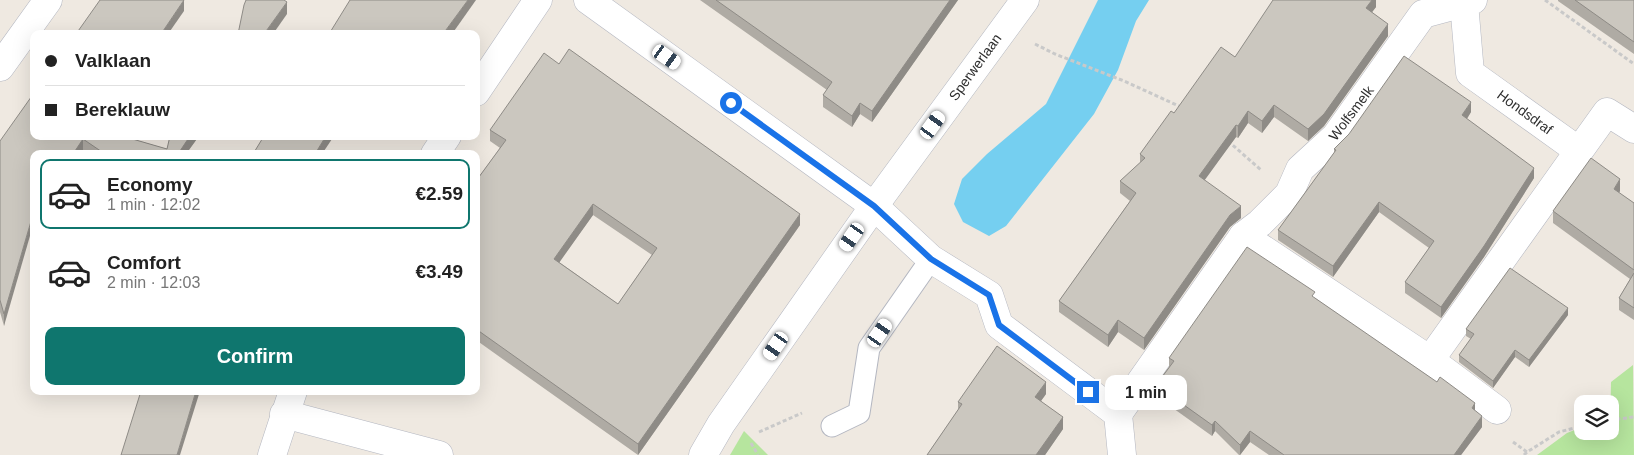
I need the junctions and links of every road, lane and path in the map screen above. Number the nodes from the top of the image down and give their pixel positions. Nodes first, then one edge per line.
1 (48, 0) edge
2 (538, 0) edge
3 (588, 0) edge
4 (1025, 0) edge
5 (1544, 0) edge
6 (1469, 2) edge
7 (1055, 54) dead end
8 (1634, 64) edge
9 (0, 67) edge
10 (480, 86) edge
11 (1190, 111) edge
12 (1634, 129) edge
13 (1225, 138) edge
14 (1579, 151) junction
15 (1266, 174) dead end
16 (874, 206) junction
17 (1243, 236) junction
18 (931, 259) junction
19 (1430, 360) junction
20 (289, 403) edge
21 (1497, 410) dead end
22 (1118, 414) junction
23 (1634, 417) edge
24 (1619, 419) edge
25 (832, 426) joint
26 (1574, 428) edge
27 (756, 434) dead end
28 (748, 438) dead end
29 (272, 455) edge
30 (439, 455) edge
31 (704, 455) edge
32 (758, 455) edge
33 (1122, 455) edge
34 (1524, 455) edge

1 - 9 street
2 - 10 street
3 - 16 street
4 - 16 street, Sperwerlaan
5 - 8 path
6 - 14 street, Hondsdraf
6 - 17 street, Wolfsmelk
7 - 11 path
12 - 14 street
13 - 15 path
14 - 19 street
16 - 18 street
16 - 31 street, Sperwerlaan
17 - 19 street
17 - 22 street, Wolfsmelk
18 - 22 street
18 - 25 lane
19 - 21 street
20 - 29 street
20 - 30 street
22 - 33 street
23 - 24 path
25 - 27 path
26 - 34 path
28 - 32 path

